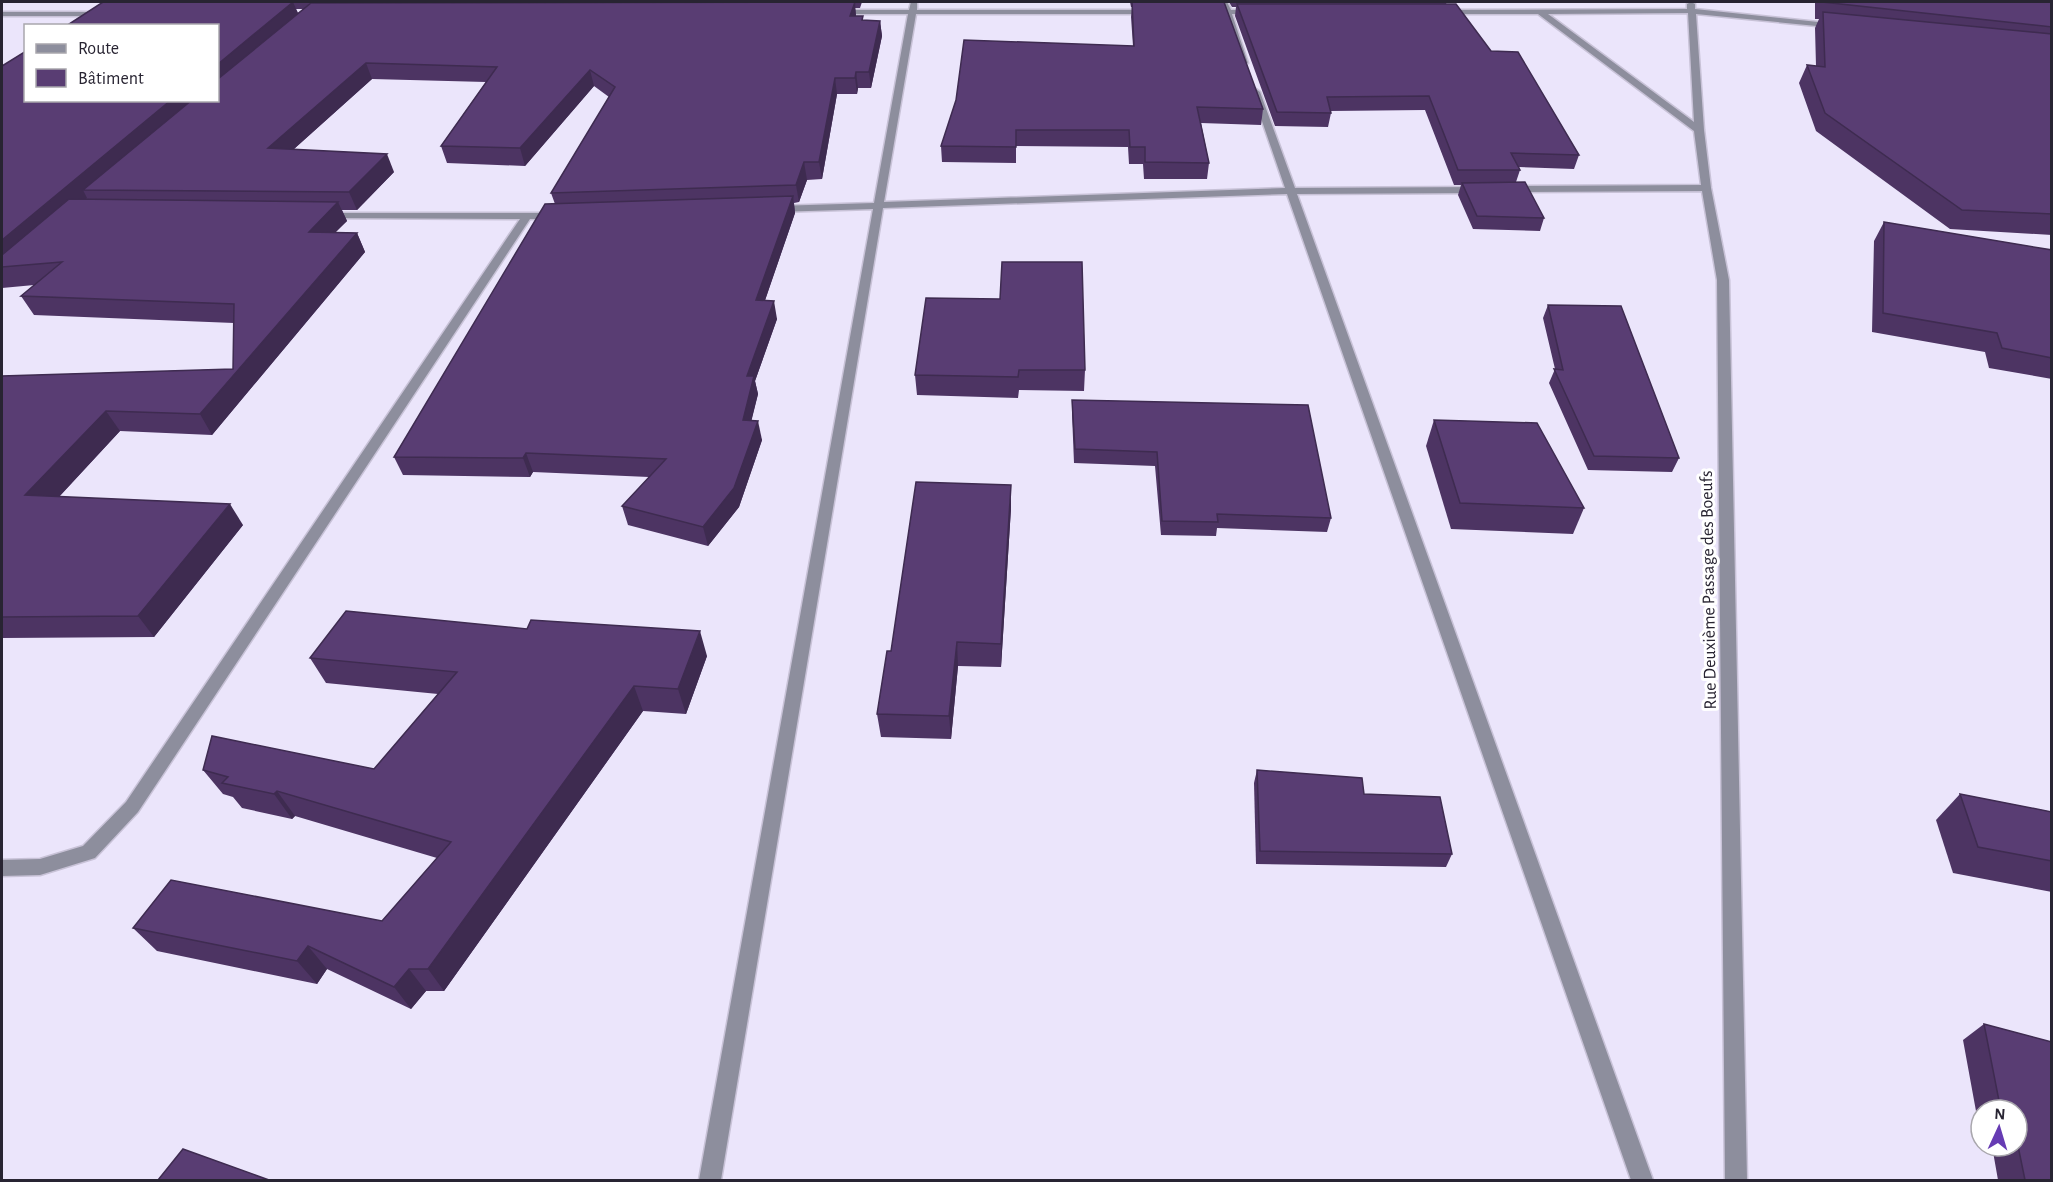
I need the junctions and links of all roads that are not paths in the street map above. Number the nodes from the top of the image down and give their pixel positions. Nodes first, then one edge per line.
1 (1531, 2) edge
2 (1692, 2) edge
3 (913, 7) edge
4 (1226, 7) edge
5 (1539, 11) junction
6 (1690, 11) junction
7 (828, 12) edge
8 (1158, 12) edge
9 (1193, 12) edge
10 (1264, 12) edge
11 (1431, 12) edge
12 (2, 14) edge
13 (109, 14) edge
14 (1842, 27) edge
15 (1699, 130) junction
16 (1706, 188) junction
17 (1291, 191) junction
18 (877, 206) junction
19 (760, 210) edge
20 (314, 215) edge
21 (572, 216) edge
22 (526, 217) junction
23 (2, 868) edge
24 (710, 1180) edge
25 (1642, 1180) edge
26 (1736, 1180) edge

1 - 5 street
2 - 6 street, Rue Deuxième Passage des Boeufs
3 - 7 street
3 - 8 street
3 - 18 street
4 - 9 street
4 - 10 street
4 - 17 street
5 - 6 street
5 - 11 street
5 - 15 street
6 - 14 street
6 - 15 street, Rue Deuxième Passage des Boeufs
12 - 13 street
15 - 16 street, Rue Deuxième Passage des Boeufs
16 - 17 street
16 - 26 street, Rue Deuxième Passage des Boeufs
17 - 18 street
17 - 25 street
18 - 19 street
18 - 24 street
20 - 22 street
21 - 22 street
22 - 23 street

